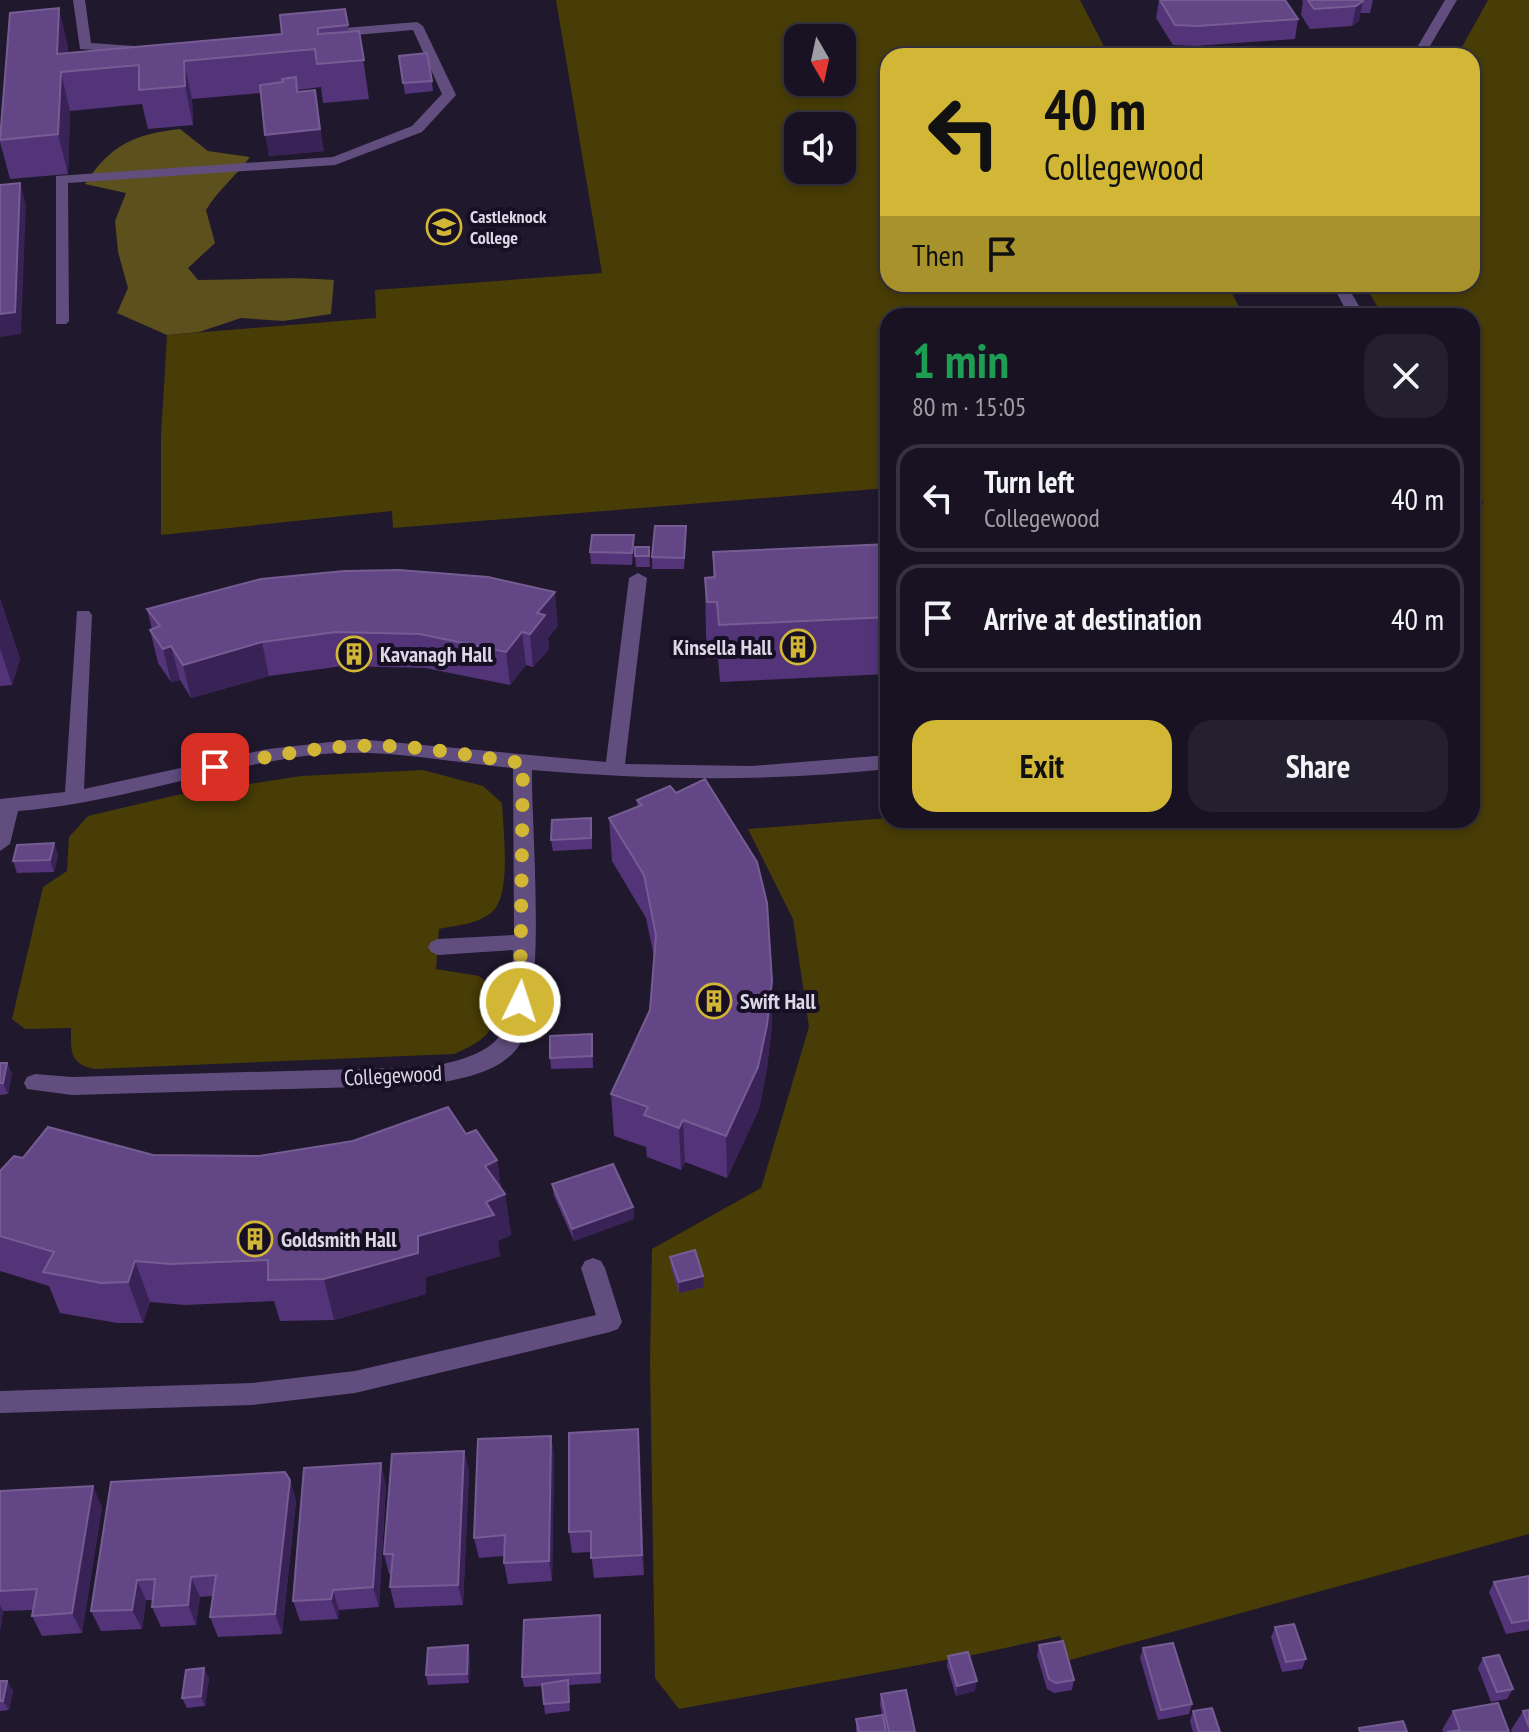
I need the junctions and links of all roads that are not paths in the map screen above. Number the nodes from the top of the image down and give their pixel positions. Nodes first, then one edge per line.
1 (79, 0) edge
2 (1451, 0) edge
3 (310, 35) edge
4 (1423, 48) edge
5 (142, 50) edge
6 (61, 321) dead end
7 (638, 578) dead end
8 (83, 615) dead end
9 (523, 763) junction
10 (880, 763) edge
11 (615, 770) junction
12 (74, 797) junction
13 (5, 806) edge
14 (0, 844) edge
15 (523, 942) junction
16 (438, 947) dead end
17 (35, 1083) dead end
18 (593, 1268) dead end
19 (0, 1402) edge

1 - 5 street
2 - 4 street
3 - 6 street
7 - 11 street
8 - 12 street
9 - 11 street
9 - 12 street
9 - 15 street, Collegewood
10 - 11 street
12 - 13 street
13 - 14 street
15 - 16 street
15 - 17 street, Collegewood
18 - 19 street

